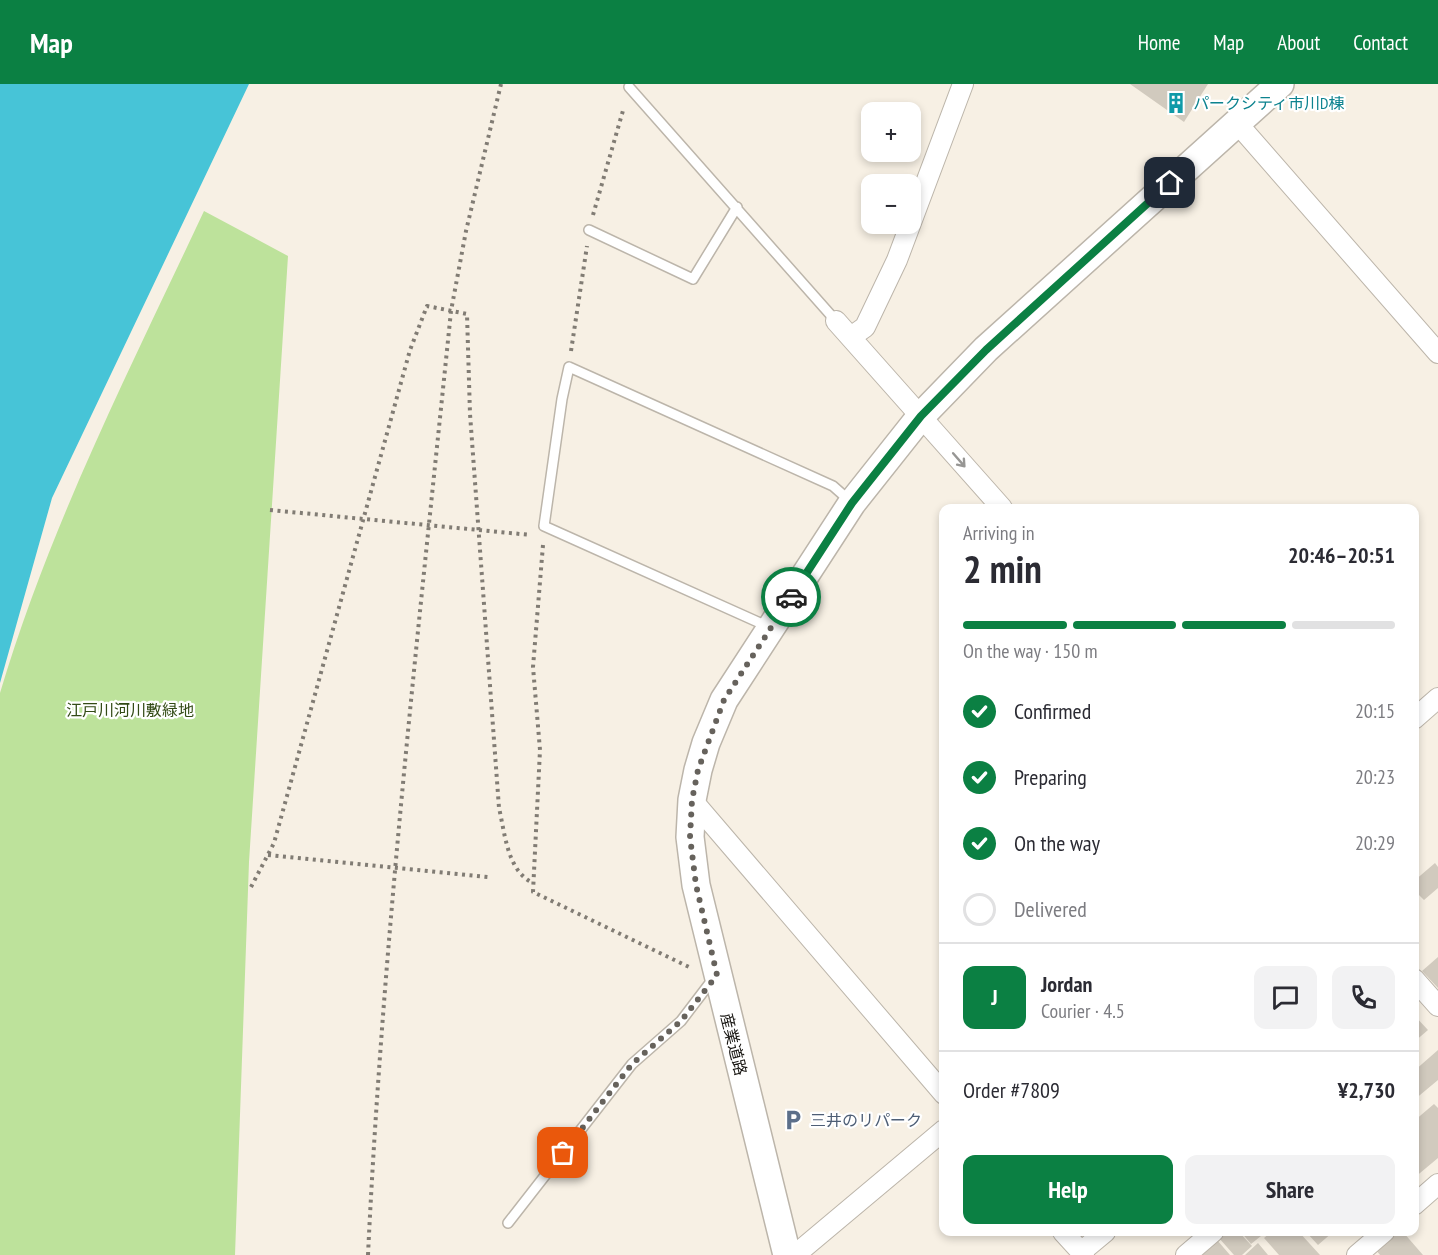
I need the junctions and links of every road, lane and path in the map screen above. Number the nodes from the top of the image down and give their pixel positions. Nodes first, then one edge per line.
1 (501, 84) edge
2 (963, 84) edge
3 (1280, 84) edge
4 (629, 87) dead end
5 (1237, 123) junction
6 (736, 207) junction
7 (590, 230) dead end
8 (452, 311) junction
9 (836, 321) joint
10 (851, 337) junction
11 (1438, 352) edge
12 (921, 416) junction
13 (852, 503) junction
14 (998, 504) edge
15 (270, 510) dead end
16 (363, 518) junction
17 (429, 525) junction
18 (479, 530) junction
19 (544, 531) junction
20 (771, 628) junction
21 (1438, 698) edge
22 (1419, 715) edge
23 (692, 800) junction
24 (268, 855) junction
25 (394, 868) junction
26 (488, 877) dead end
27 (533, 883) junction
28 (250, 888) dead end
29 (709, 984) junction
30 (1419, 985) edge
31 (1438, 1006) edge
32 (939, 1088) edge
33 (939, 1134) edge
34 (1438, 1184) edge
35 (1419, 1201) edge
36 (508, 1223) dead end
37 (1067, 1236) edge
38 (1101, 1236) edge
39 (1208, 1236) edge
40 (1379, 1236) edge
41 (1082, 1253) edge
42 (368, 1255) edge
43 (787, 1255) edge
44 (795, 1255) edge
45 (1186, 1255) edge
46 (1357, 1255) edge

1 - 8 path
2 - 10 street
3 - 5 main road, 産業道路
4 - 6 lane
5 - 11 street
5 - 12 main road, 産業道路
6 - 7 lane
6 - 9 lane
8 - 16 path
8 - 17 path
8 - 18 path
9 - 10 street
10 - 12 street
12 - 13 main road, 産業道路
12 -> 14 street
13 - 19 lane
13 - 20 main road, 産業道路
15 - 16 path
16 - 17 path
16 - 24 path
17 - 18 path
17 - 25 path
18 - 19 path
18 - 27 path
19 - 20 lane
19 - 27 path
20 - 23 main road, 産業道路
21 - 22 street
23 - 29 main road, 産業道路
23 - 32 street
24 - 25 path
24 - 28 path
25 - 26 path
25 - 42 path
27 - 29 path
29 - 36 lane
29 - 43 main road, 産業道路
30 - 31 street
33 - 44 street
34 - 35 street
37 - 41 street
38 - 41 street
39 - 45 street
40 - 46 street

